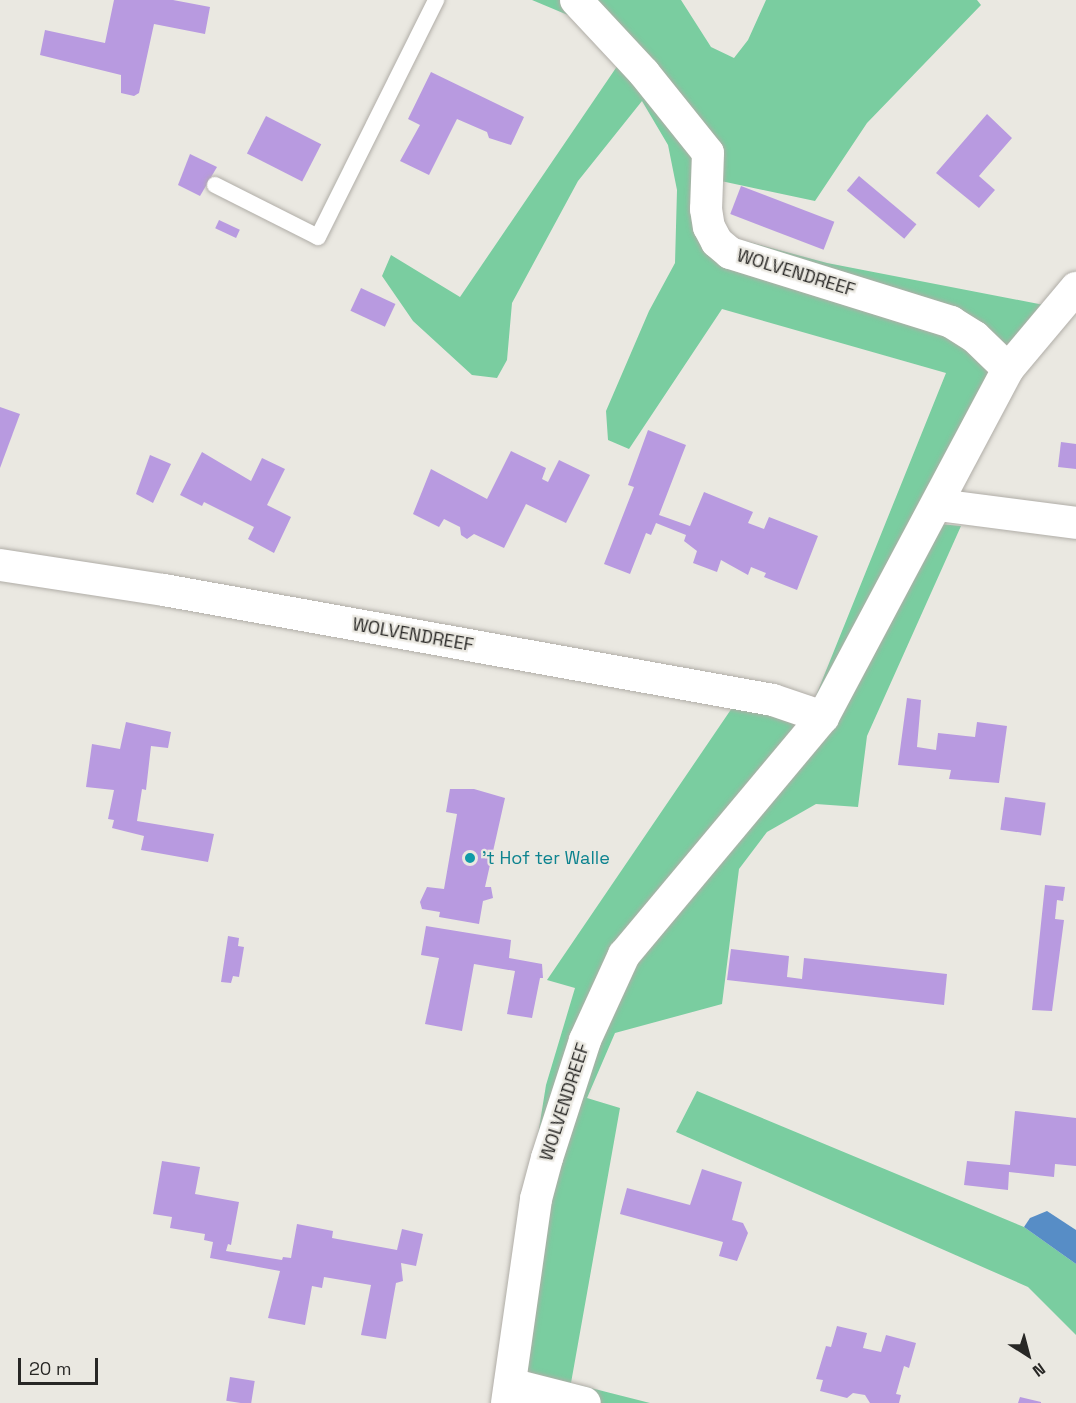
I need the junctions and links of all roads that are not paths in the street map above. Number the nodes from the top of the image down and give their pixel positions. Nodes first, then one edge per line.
1 (436, 0) edge
2 (576, 0) edge
3 (215, 185) dead end
4 (1076, 288) edge
5 (1008, 369) junction
6 (938, 505) junction
7 (1076, 523) edge
8 (0, 565) edge
9 (823, 717) junction
10 (508, 1394) edge
11 (585, 1403) edge

1 - 3 lane
2 - 5 street, WOLVENDREEF
4 - 5 street, WOLVENDREEF
5 - 6 street, WOLVENDREEF
6 - 7 street
6 - 9 street, WOLVENDREEF
8 - 9 street, WOLVENDREEF
9 - 10 street, WOLVENDREEF
10 - 11 street, WOLVENDREEF

